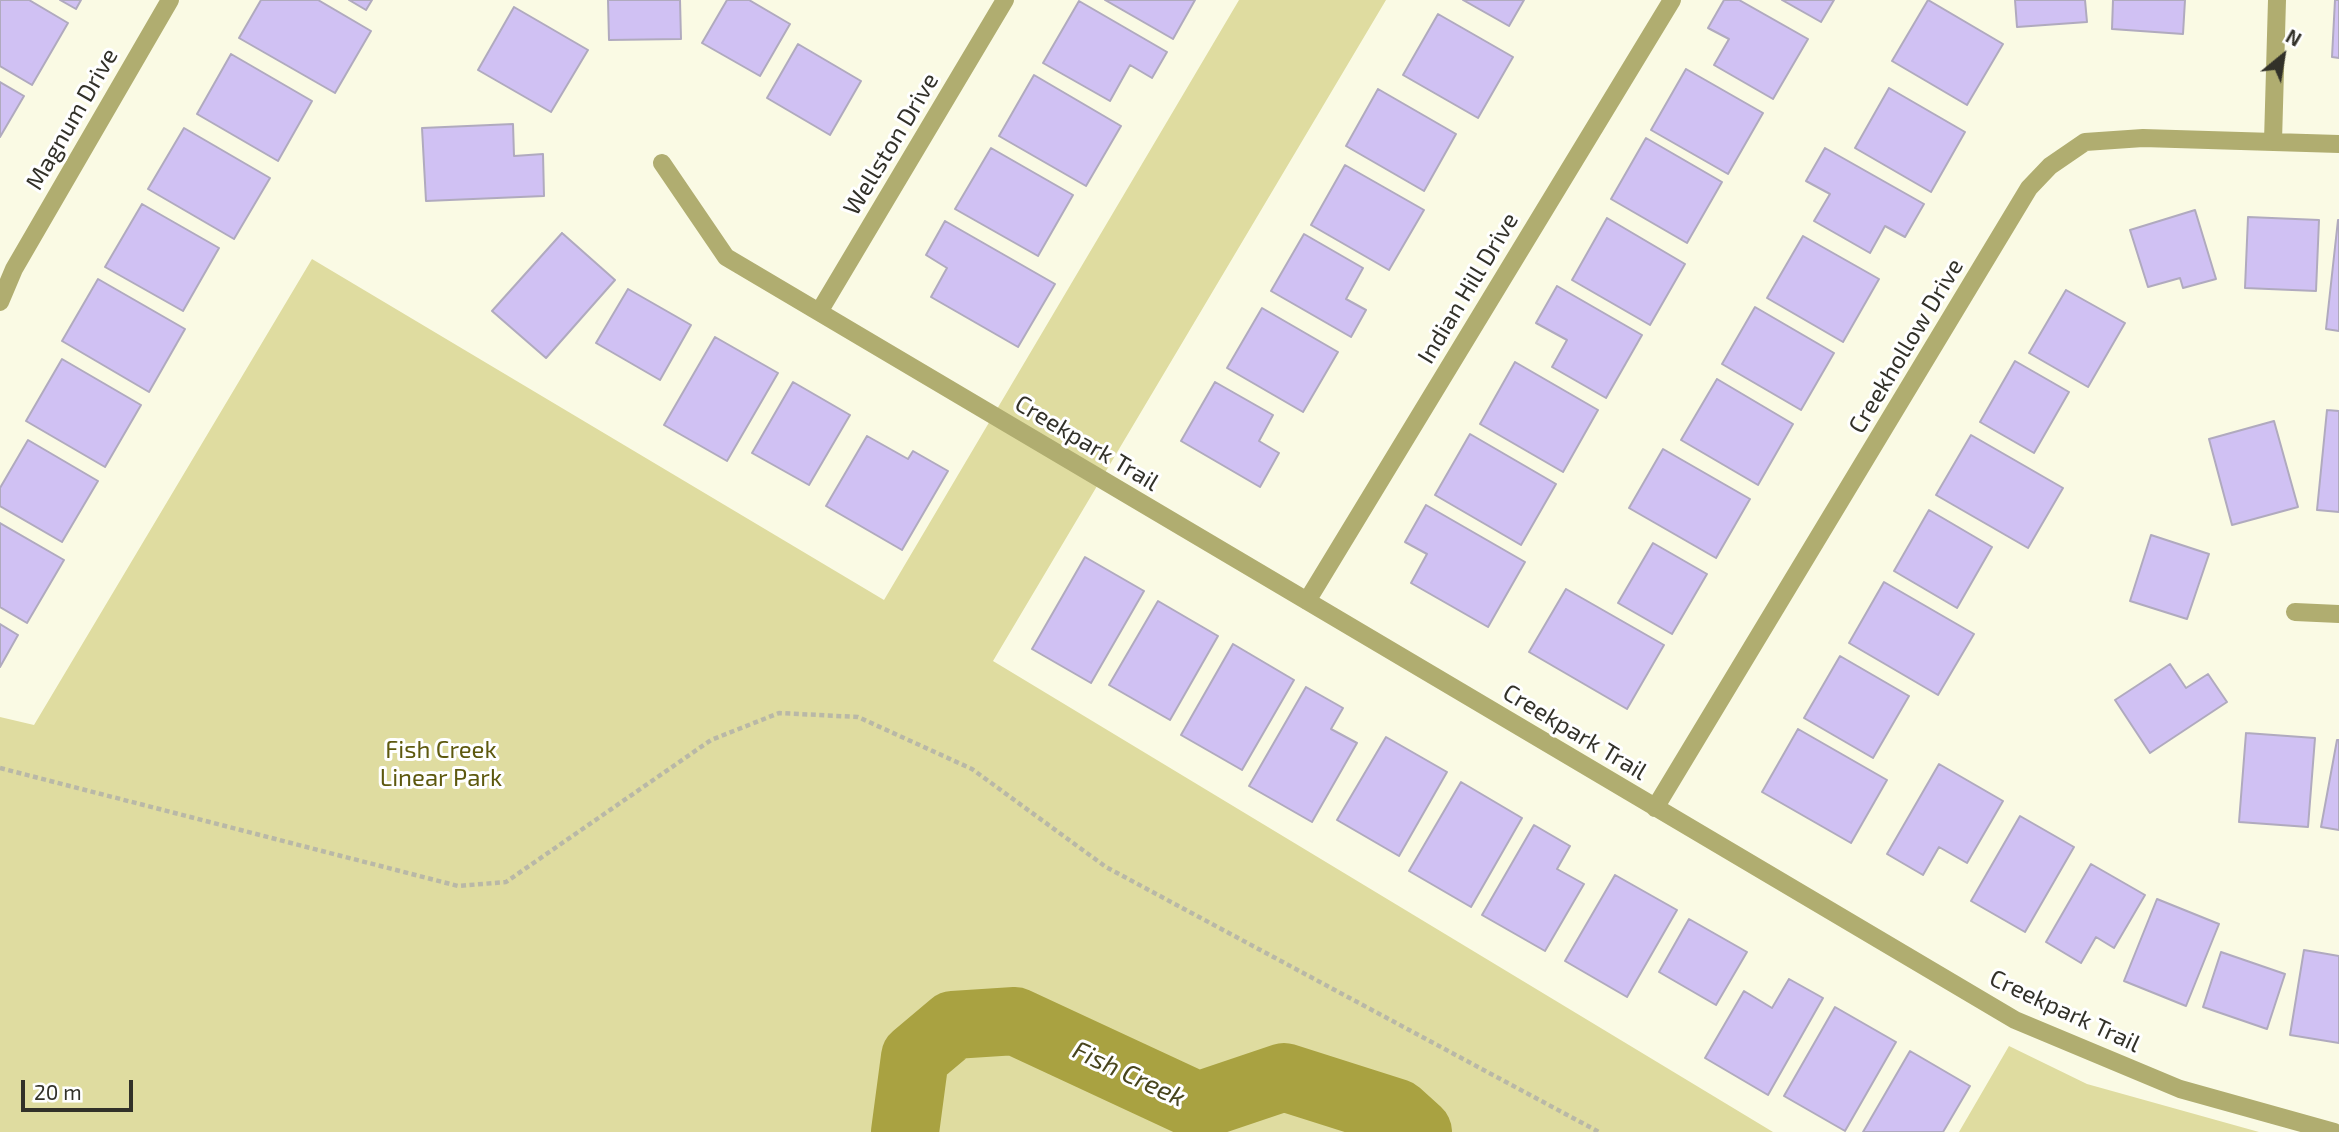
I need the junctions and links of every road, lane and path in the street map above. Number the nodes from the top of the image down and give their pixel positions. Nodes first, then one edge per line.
1 (170, 0) edge
2 (1005, 0) edge
3 (1672, 0) edge
4 (2277, 0) edge
5 (2273, 141) junction
6 (2339, 144) edge
7 (662, 163) dead end
8 (0, 302) edge
9 (819, 312) junction
10 (1307, 601) junction
11 (2295, 612) dead end
12 (2339, 614) edge
13 (0, 768) edge
14 (1655, 808) junction
15 (1599, 1132) edge
16 (2334, 1132) edge

1 - 8 street, Magnum Drive
2 - 9 street, Wellston Drive
3 - 10 street, Indian Hill Drive
4 - 5 street
5 - 6 street, Creekhollow Drive
5 - 14 street, Creekhollow Drive
7 - 9 street, Creekpark Trail
9 - 10 street, Creekpark Trail
10 - 14 street, Creekpark Trail
11 - 12 street
13 - 15 path
14 - 16 street, Creekpark Trail

